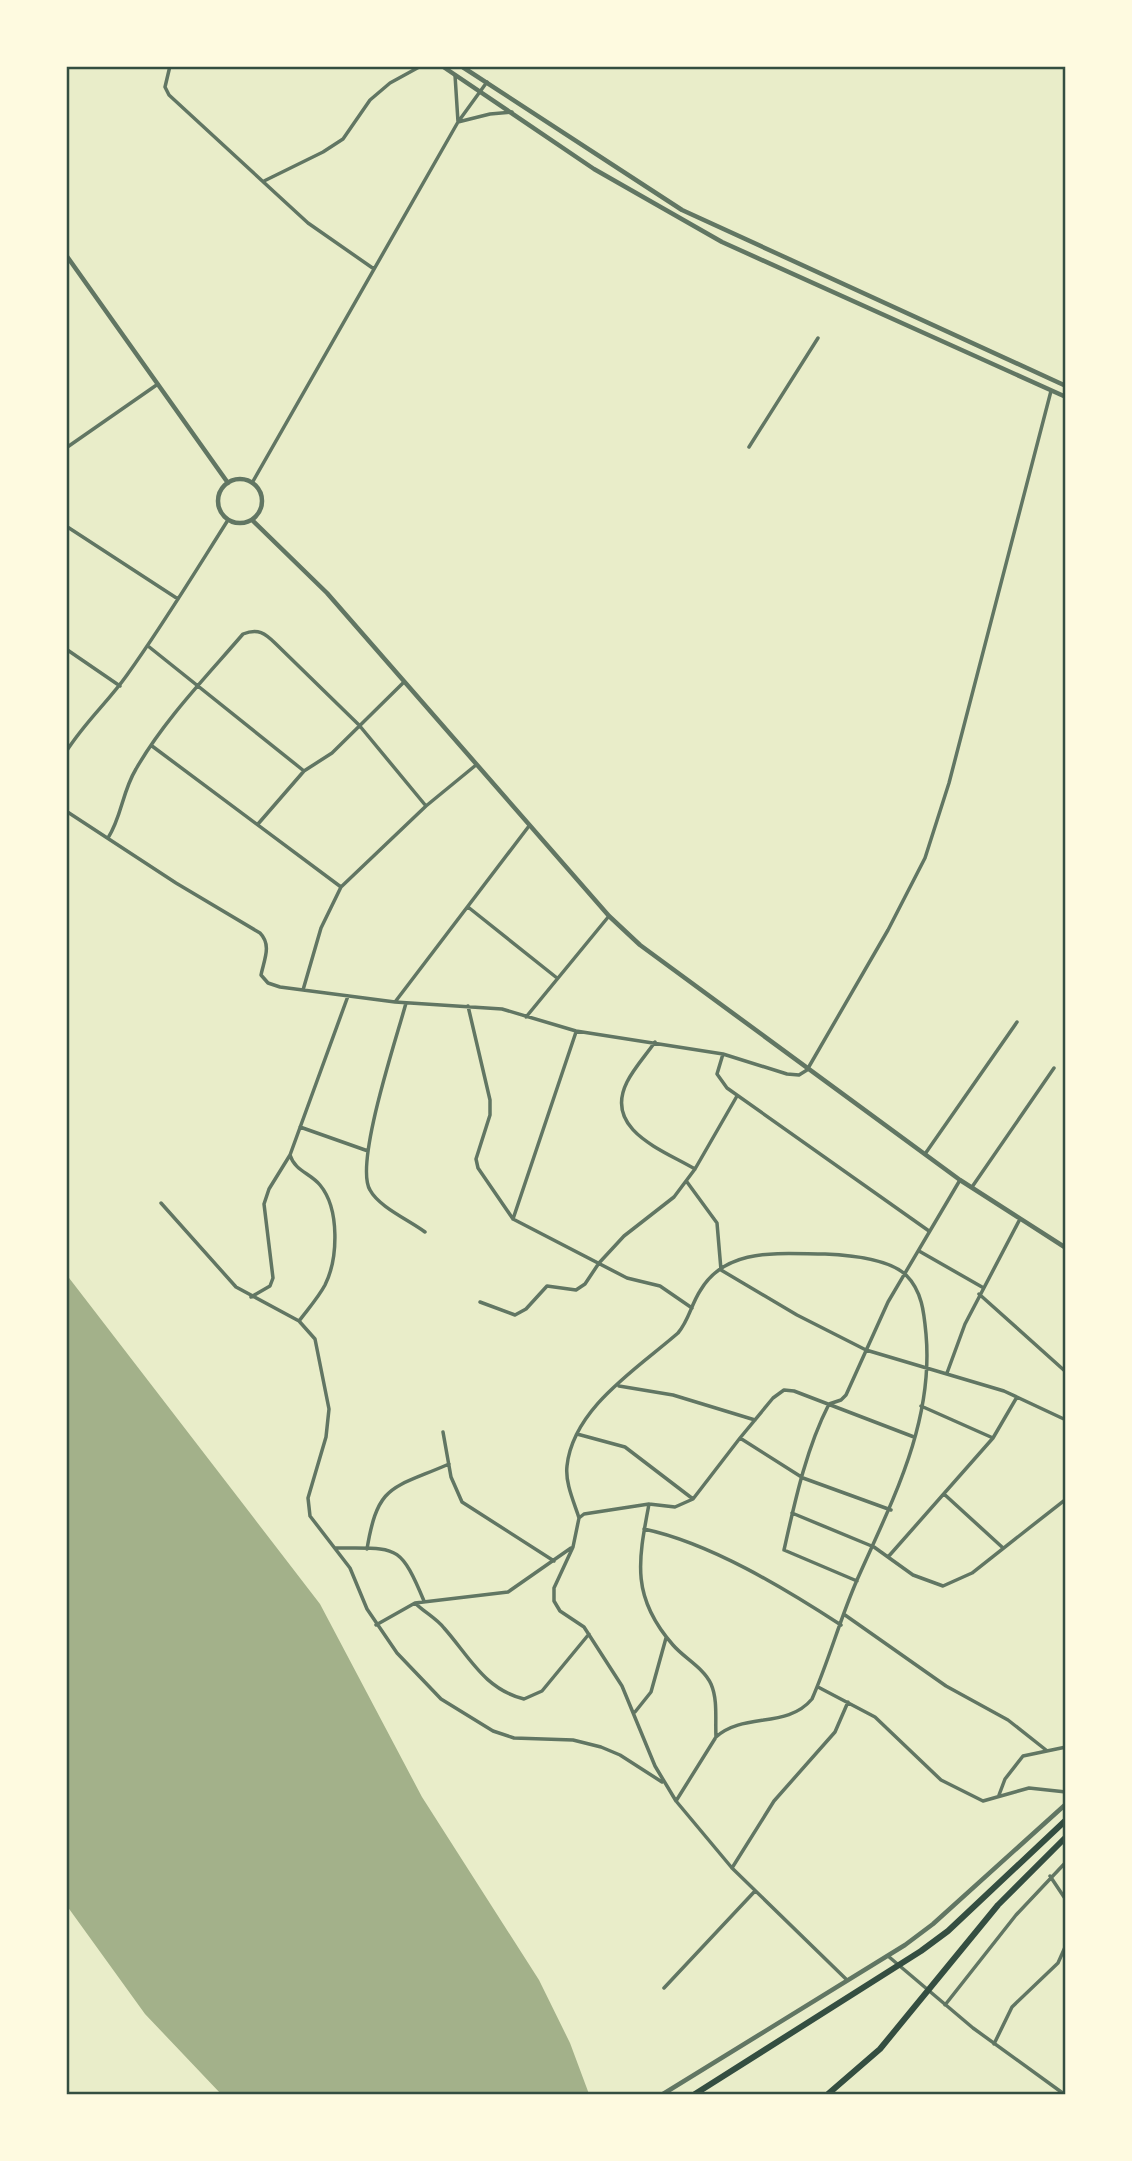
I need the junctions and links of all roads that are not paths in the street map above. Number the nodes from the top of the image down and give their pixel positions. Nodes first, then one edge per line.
1 (170, 66) edge
2 (421, 66) edge
3 (442, 66) edge
4 (461, 66) edge
5 (455, 75) junction
6 (487, 82) junction
7 (480, 92) junction
8 (514, 112) junction
9 (458, 122) junction
10 (264, 181) junction
11 (66, 255) edge
12 (374, 269) junction
13 (818, 338) dead end
14 (158, 384) junction
15 (1066, 386) edge
16 (1051, 390) junction
17 (1066, 397) edge
18 (749, 447) dead end
19 (66, 448) edge
20 (228, 483) junction
21 (252, 483) junction
22 (228, 520) junction
23 (252, 520) junction
24 (66, 526) edge
25 (178, 599) junction
26 (148, 646) junction
27 (66, 649) edge
28 (404, 683) junction
29 (200, 685) junction
30 (120, 686) junction
31 (359, 725) junction
32 (152, 746) junction
33 (67, 751) edge
34 (476, 765) junction
35 (304, 771) junction
36 (426, 806) junction
37 (66, 811) edge
38 (258, 824) junction
39 (529, 826) junction
40 (108, 838) junction
41 (341, 887) junction
42 (468, 907) junction
43 (609, 916) junction
44 (557, 978) junction
45 (302, 990) junction
46 (348, 996) junction
47 (395, 1002) junction
48 (405, 1003) junction
49 (468, 1006) junction
50 (526, 1017) junction
51 (1017, 1022) dead end
52 (576, 1031) junction
53 (655, 1041) junction
54 (723, 1054) junction
55 (1054, 1068) dead end
56 (807, 1070) junction
57 (737, 1096) junction
58 (300, 1127) junction
59 (368, 1151) junction
60 (925, 1154) junction
61 (290, 1155) junction
62 (695, 1169) junction
63 (960, 1180) junction
64 (687, 1182) junction
65 (972, 1187) junction
66 (162, 1203) dead end
67 (513, 1219) junction
68 (1020, 1219) junction
69 (929, 1231) junction
70 (425, 1232) dead end
71 (1066, 1248) edge
72 (919, 1251) junction
73 (599, 1263) junction
74 (721, 1270) junction
75 (905, 1273) junction
76 (982, 1287) junction
77 (979, 1294) junction
78 (251, 1297) junction
79 (480, 1302) dead end
80 (692, 1308) junction
81 (299, 1321) junction
82 (866, 1350) junction
83 (929, 1369) junction
84 (1066, 1371) edge
85 (947, 1373) junction
86 (618, 1386) junction
87 (1017, 1396) junction
88 (829, 1404) junction
89 (921, 1406) junction
90 (755, 1420) junction
91 (1066, 1420) edge
92 (443, 1432) dead end
93 (577, 1434) junction
94 (915, 1437) junction
95 (740, 1438) junction
96 (993, 1438) junction
97 (449, 1464) junction
98 (803, 1478) junction
99 (944, 1493) junction
100 (693, 1499) junction
101 (1066, 1499) edge
102 (649, 1504) junction
103 (891, 1510) junction
104 (792, 1513) junction
105 (579, 1518) junction
106 (644, 1529) junction
107 (573, 1547) junction
108 (874, 1547) junction
109 (1002, 1547) junction
110 (335, 1548) junction
111 (367, 1549) junction
112 (888, 1558) junction
113 (554, 1561) junction
114 (857, 1581) junction
115 (424, 1601) junction
116 (415, 1603) junction
117 (844, 1615) junction
118 (376, 1625) junction
119 (841, 1625) junction
120 (589, 1634) junction
121 (667, 1637) junction
122 (818, 1686) junction
123 (848, 1702) junction
124 (635, 1712) junction
125 (716, 1737) junction
126 (1066, 1747) edge
127 (1046, 1751) junction
128 (664, 1783) junction
129 (1066, 1793) edge
130 (999, 1795) junction
131 (676, 1801) junction
132 (1066, 1804) edge
133 (1066, 1820) edge
134 (1066, 1837) edge
135 (1066, 1861) edge
136 (732, 1868) junction
137 (1051, 1876) junction
138 (755, 1891) junction
139 (1066, 1900) edge
140 (1066, 1945) edge
141 (888, 1956) junction
142 (849, 1982) junction
143 (664, 1988) dead end
144 (945, 2005) junction
145 (994, 2044) junction
146 (1064, 2094) edge
147 (663, 2095) edge
148 (695, 2095) edge
149 (828, 2095) edge

1 - 10 street
2 - 10 street
3 - 5 street
4 - 6 street
5 - 7 street
5 - 9 street
6 - 7 street
6 - 15 street
7 - 8 street
7 - 9 street
8 - 9 street
8 - 16 street
9 - 12 street
10 - 12 street
11 - 14 street
12 - 21 street
13 - 18 street
14 - 19 street
14 - 20 street
16 - 17 street
16 - 56 street
20 - 21 street
20 - 22 street
21 - 23 street
22 - 23 street
22 - 25 street
23 - 28 street
24 - 25 street
25 - 26 street
26 - 29 street
26 - 30 street
27 - 30 street
28 - 31 street
28 - 34 street
29 - 31 street
29 - 32 street
29 - 35 street
30 - 33 street
31 - 35 street
31 - 36 street
32 - 38 street
32 - 40 street
34 - 36 street
34 - 39 street
35 - 38 street
36 - 41 street
37 - 40 street
38 - 41 street
39 - 42 street
39 - 43 street
40 - 45 street
41 - 45 street
42 - 44 street
42 - 47 street
43 - 44 street
43 - 56 street
44 - 50 street
45 - 46 street
46 - 47 street
46 - 58 street
47 - 48 street
48 - 49 street
48 - 59 street
49 - 50 street
49 - 67 street
50 - 52 street
51 - 60 street
52 - 53 street
52 - 67 street
53 - 54 street
53 - 62 street
54 - 56 street
54 - 57 street
55 - 65 street
56 - 60 street
57 - 62 street
57 - 69 street
58 - 59 street
58 - 61 street
59 - 70 street
60 - 63 street
61 - 78 street
61 - 81 street
62 - 64 street
63 - 65 street
63 - 69 street
64 - 73 street
64 - 74 street
65 - 68 street
66 - 78 street
67 - 73 street
68 - 71 street
68 - 76 street
69 - 72 street
72 - 75 street
72 - 76 street
73 - 79 street
73 - 80 street
74 - 75 street
74 - 80 street
74 - 82 street
75 - 82 street
75 - 83 street
76 - 77 street
77 - 84 street
77 - 85 street
78 - 81 street
80 - 86 street
81 - 110 street
82 - 83 street
82 - 88 street
83 - 85 street
83 - 89 street
85 - 87 street
86 - 90 street
86 - 93 street
87 - 91 street
87 - 96 street
88 - 90 street
88 - 94 street
88 - 98 street
89 - 94 street
89 - 96 street
90 - 95 street
92 - 97 street
93 - 100 street
93 - 105 street
94 - 103 street
95 - 98 street
95 - 100 street
96 - 99 street
97 - 111 street
97 - 113 street
98 - 103 street
98 - 104 street
99 - 109 street
99 - 112 street
100 - 102 street
101 - 109 street
102 - 105 street
102 - 106 street
103 - 108 street
104 - 108 street
104 - 114 street
105 - 107 street
106 - 119 street
106 - 121 street
107 - 113 street
107 - 120 street
108 - 112 street
108 - 114 street
109 - 112 street
110 - 111 street
110 - 118 street
111 - 115 street
113 - 115 street
114 - 117 street
115 - 116 street
116 - 118 street
116 - 120 street
117 - 119 street
117 - 127 street
118 - 128 street
119 - 122 street
120 - 124 street
121 - 124 street
121 - 125 street
122 - 123 street
122 - 125 street
123 - 130 street
123 - 136 street
124 - 128 street
125 - 131 street
126 - 127 street
127 - 130 street
128 - 131 street
129 - 130 street
131 - 136 street
132 - 141 street
133 - 148 main road
134 - 149 main road
135 - 137 street
136 - 138 street
137 - 139 street
137 - 144 street
138 - 142 street
138 - 143 street
140 - 145 street
141 - 142 street
141 - 144 street
142 - 147 street
144 - 145 street
145 - 146 street

